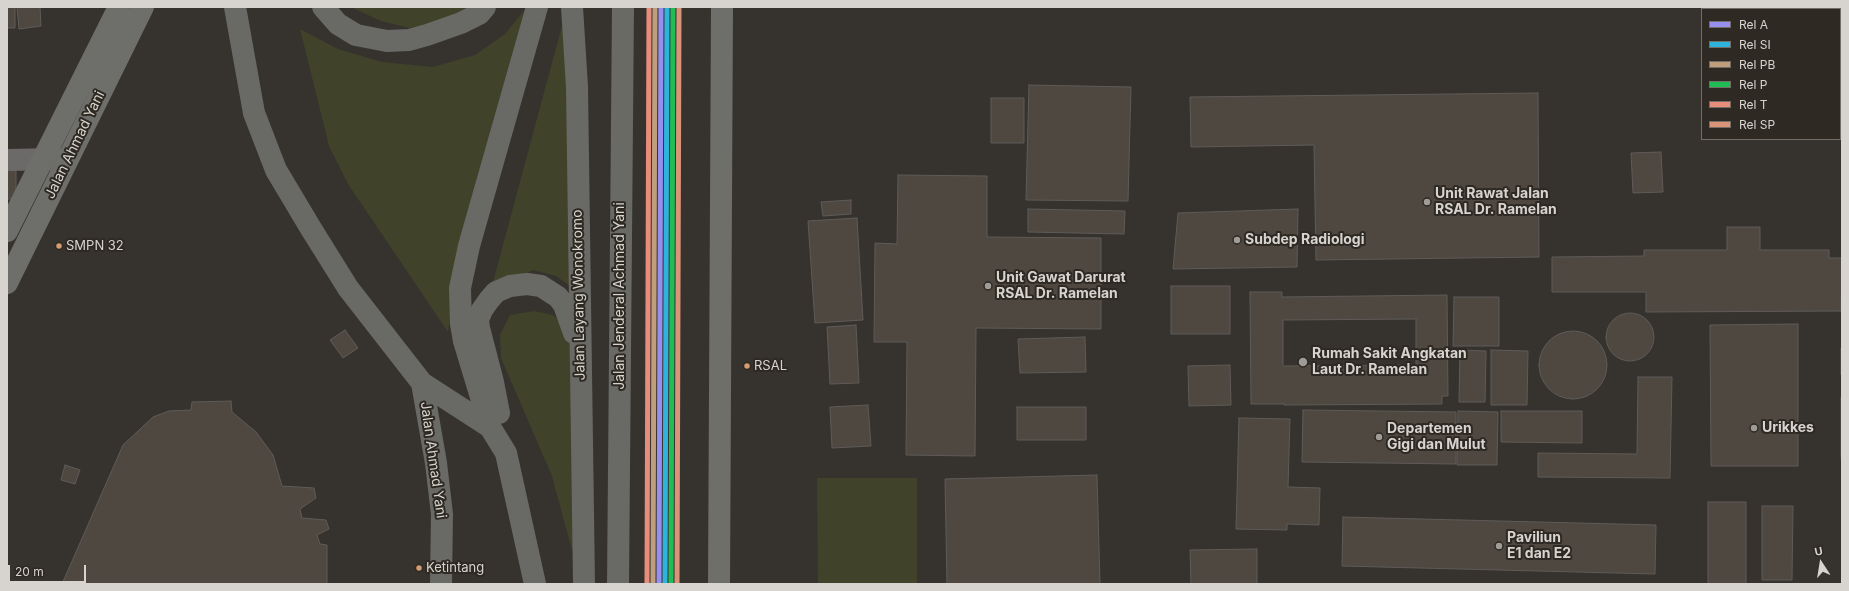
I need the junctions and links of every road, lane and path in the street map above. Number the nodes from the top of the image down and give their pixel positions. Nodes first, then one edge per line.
1 (119, 7) edge
2 (143, 7) edge
3 (235, 7) edge
4 (323, 7) edge
5 (485, 7) edge
6 (537, 7) edge
7 (572, 7) edge
8 (623, 7) edge
9 (722, 7) edge
10 (44, 159) junction
11 (7, 160) edge
12 (68, 160) junction
13 (30, 186) junction
14 (50, 196) junction
15 (10, 219) edge
16 (7, 283) edge
17 (580, 356) junction
18 (422, 383) junction
19 (490, 427) junction
20 (506, 453) junction
21 (441, 584) edge
22 (535, 584) edge
23 (584, 584) edge
24 (618, 584) edge
25 (719, 584) edge

1 - 10 street, Jalan Ahmad Yani
2 - 12 street, Jalan Ahmad Yani
3 - 18 highway
4 - 5 highway
6 - 19 highway
7 - 17 highway, Jalan Layang Wonokromo
8 - 24 highway, Jalan Jenderal Achmad Yani
9 - 25 street
10 - 11 street
10 - 12 street
10 - 13 street, Jalan Ahmad Yani
12 - 14 street, Jalan Ahmad Yani
13 - 14 street
13 - 15 street, Jalan Ahmad Yani
14 - 16 street, Jalan Ahmad Yani
17 - 20 highway
17 - 23 highway, Jalan Layang Wonokromo
18 - 19 highway
18 - 21 highway, Jalan Ahmad Yani
19 - 20 highway
20 - 22 highway

